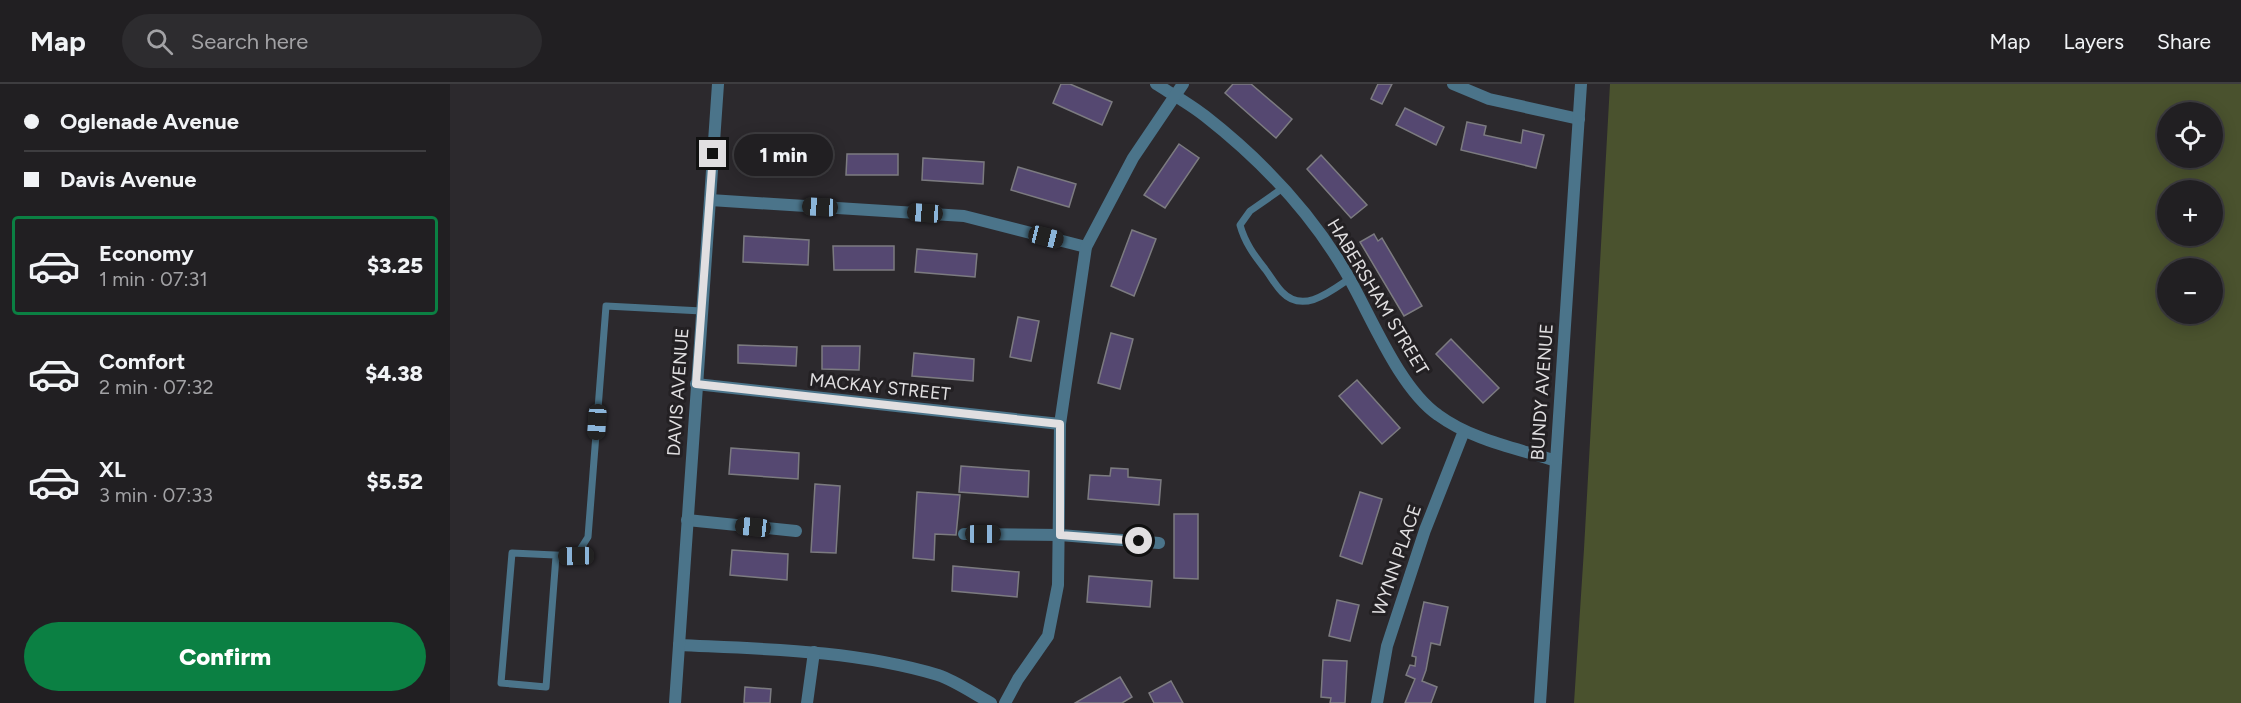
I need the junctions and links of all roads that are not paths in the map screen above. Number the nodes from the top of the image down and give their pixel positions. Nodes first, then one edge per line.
1 (718, 84) edge
2 (1156, 84) edge
3 (1183, 84) edge
4 (1453, 84) edge
5 (1581, 84) edge
6 (1174, 96) junction
7 (1579, 119) junction
8 (1283, 188) junction
9 (710, 200) junction
10 (1086, 247) junction
11 (1350, 279) junction
12 (702, 311) junction
13 (696, 384) junction
14 (1060, 424) junction
15 (1464, 432) junction
16 (1556, 461) junction
17 (687, 520) junction
18 (796, 531) dead end
19 (964, 534) dead end
20 (1060, 535) junction
21 (1159, 543) dead end
22 (556, 556) junction
23 (679, 645) junction
24 (814, 652) junction
25 (675, 703) edge
26 (807, 703) edge
27 (991, 703) edge
28 (1005, 703) edge
29 (1377, 703) edge
30 (1540, 703) edge

1 - 9 street, DAVIS AVENUE
2 - 6 street, HABERSHAM STREET
3 - 6 street
4 - 7 street
5 - 7 street, BUNDY AVENUE
6 - 8 street, HABERSHAM STREET
6 - 10 street
7 - 16 street, BUNDY AVENUE
8 - 11 street, HABERSHAM STREET
8 - 11 lane
9 - 10 street
9 - 12 street, DAVIS AVENUE
10 - 14 street
11 - 15 street, HABERSHAM STREET
12 - 13 street, DAVIS AVENUE
12 - 22 lane
13 - 14 street, MACKAY STREET
13 - 17 street, DAVIS AVENUE
14 - 20 street
15 - 16 street, HABERSHAM STREET
15 - 29 street, WYNN PLACE
16 - 30 street, BUNDY AVENUE
17 - 18 street
17 - 23 street, DAVIS AVENUE
19 - 20 street
20 - 21 street
20 - 28 street
22 - 22 lane
23 - 24 street
23 - 25 street, DAVIS AVENUE
24 - 26 street
24 - 27 street

